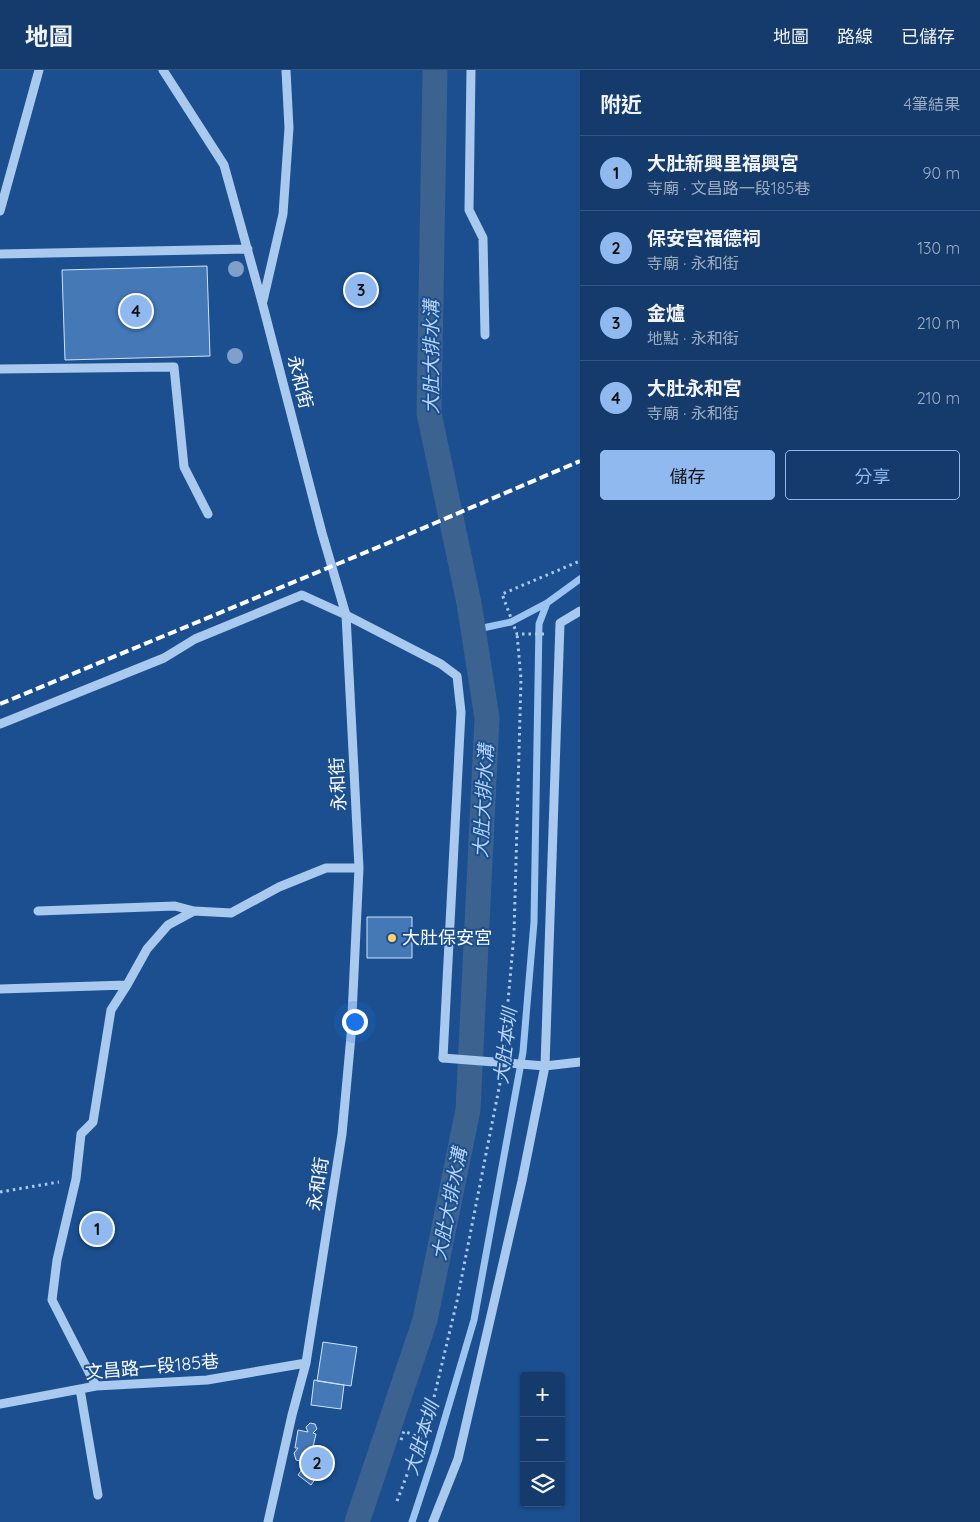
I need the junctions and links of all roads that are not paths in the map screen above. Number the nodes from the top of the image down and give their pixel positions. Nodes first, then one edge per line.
1 (39, 70) edge
2 (163, 70) edge
3 (286, 70) edge
4 (471, 70) edge
5 (0, 210) edge
6 (248, 249) junction
7 (0, 254) edge
8 (262, 302) junction
9 (485, 336) dead end
10 (0, 369) edge
11 (208, 514) dead end
12 (580, 611) edge
13 (346, 615) junction
14 (0, 724) edge
15 (359, 868) junction
16 (38, 911) dead end
17 (194, 911) junction
18 (127, 985) junction
19 (0, 989) edge
20 (580, 1062) edge
21 (544, 1066) junction
22 (306, 1363) junction
23 (96, 1386) junction
24 (80, 1389) junction
25 (0, 1404) edge
26 (98, 1495) dead end
27 (268, 1522) edge
28 (433, 1522) edge

1 - 5 street
2 - 6 street, 永和街
3 - 8 street
4 - 9 street
6 - 7 street
6 - 8 street, 永和街
8 - 13 street, 永和街
10 - 11 street
12 - 21 street
13 - 14 street
13 - 15 street, 永和街
13 - 21 street, bridge
15 - 17 street
15 - 22 street, 永和街
16 - 17 street
17 - 18 street
18 - 19 street
18 - 23 street
20 - 21 street
21 - 28 street
22 - 23 street, 文昌路一段185巷
22 - 27 street, 永和街
23 - 24 street, 文昌路一段185巷
24 - 25 street, 文昌路一段185巷
24 - 26 street

